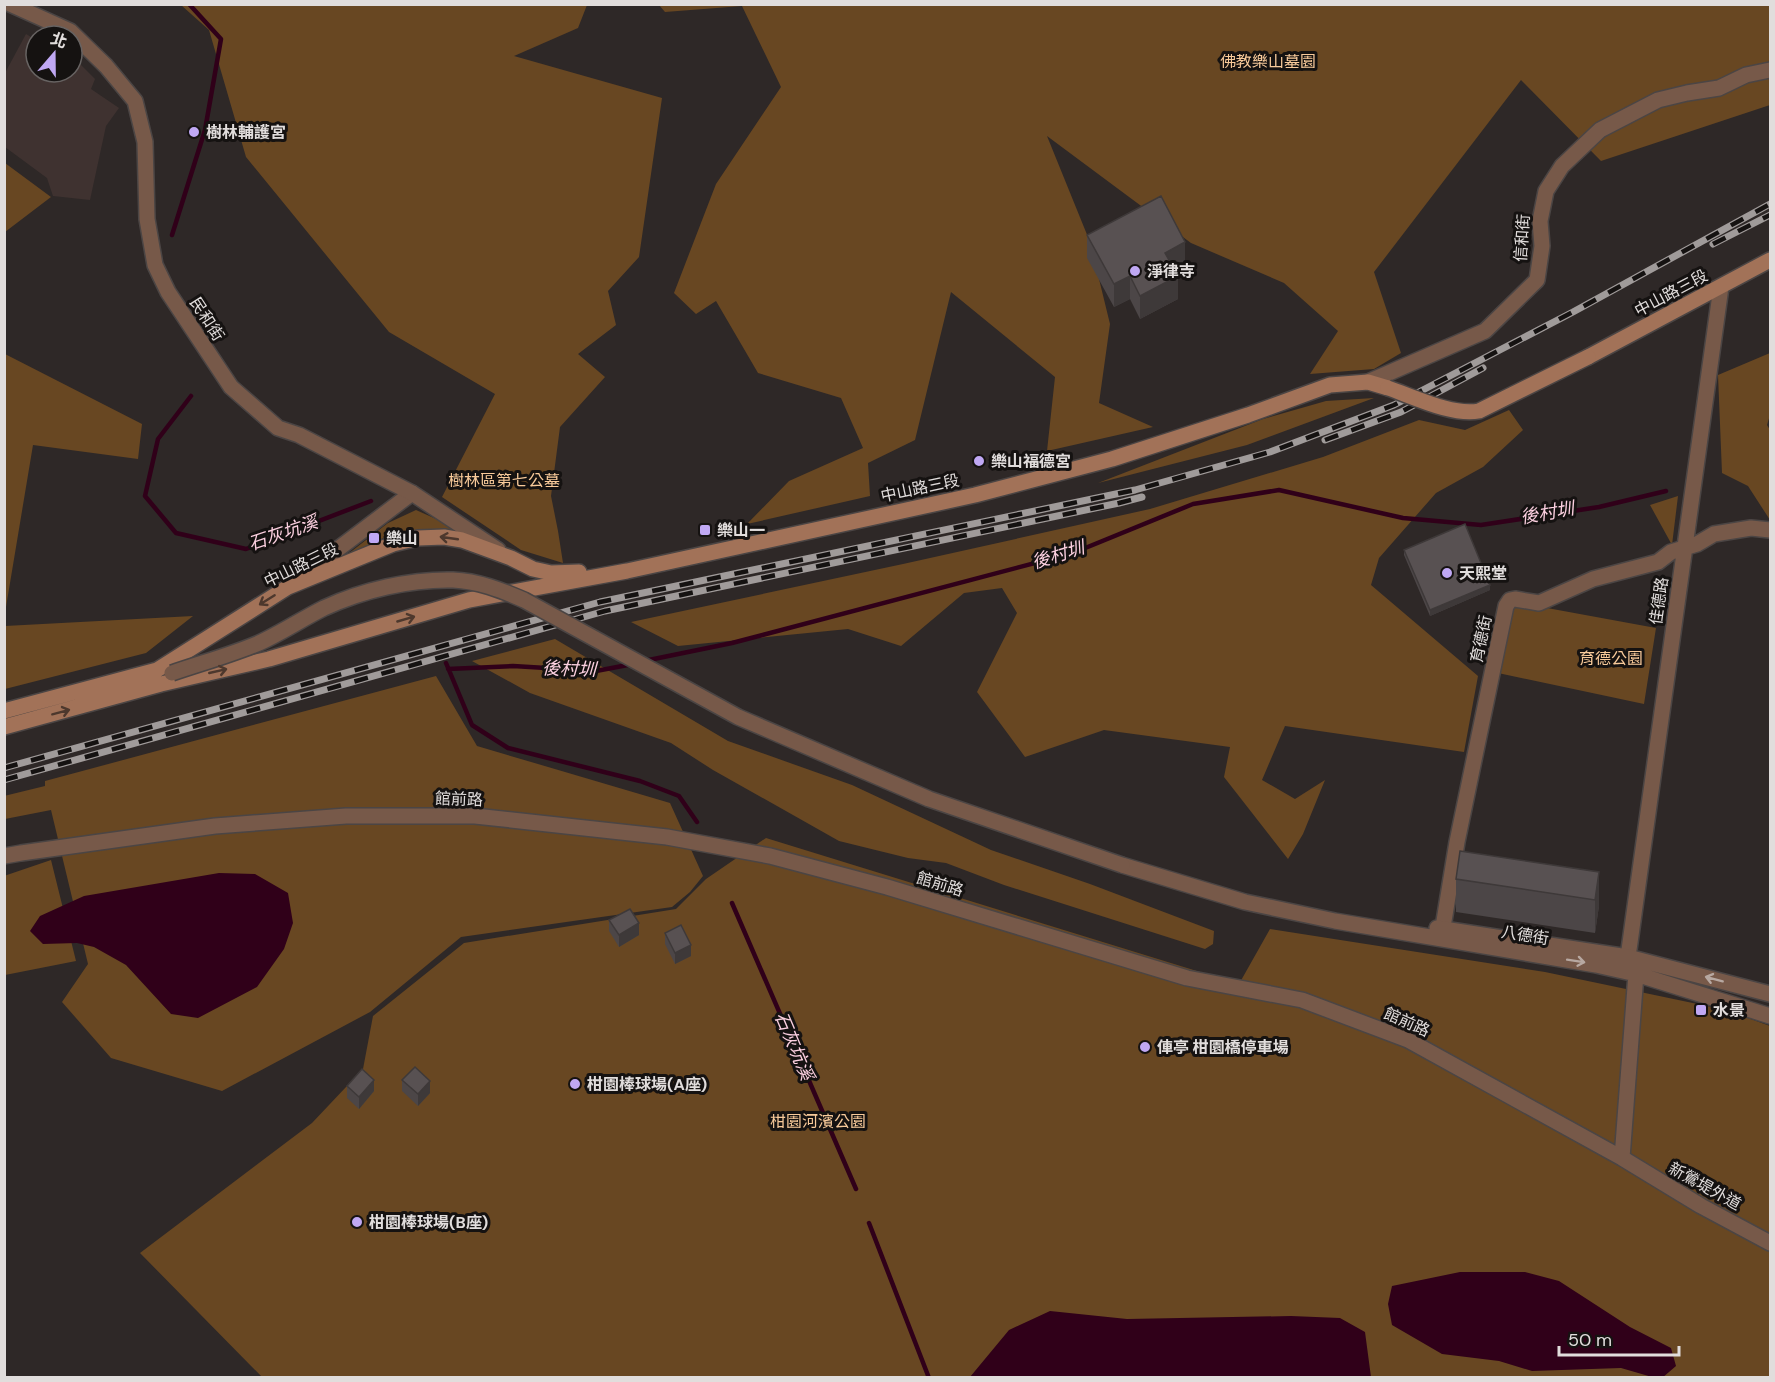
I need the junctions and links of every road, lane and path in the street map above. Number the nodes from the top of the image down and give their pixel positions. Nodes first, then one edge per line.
1 (10, 4) edge
2 (1770, 70) edge
3 (1770, 260) edge
4 (1721, 287) junction
5 (1368, 382) junction
6 (412, 493) junction
7 (1770, 530) edge
8 (1684, 548) junction
9 (511, 558) junction
10 (627, 571) junction
11 (288, 587) junction
12 (163, 676) junction
13 (4, 711) edge
14 (4, 727) edge
15 (4, 856) edge
16 (1270, 907) junction
17 (1444, 921) dead end
18 (1628, 957) junction
19 (1636, 974) junction
20 (1770, 994) edge
21 (1769, 1016) edge
22 (1622, 1158) junction
23 (1770, 1242) edge

1 - 6 street, 民和街
2 - 5 street, 信和街
3 - 4 main road, 中山路三段
4 - 5 main road, 中山路三段, bridge
4 - 8 street, 佳德路
5 - 10 main road, 中山路三段
6 - 9 street, 民和街
6 - 11 street
7 - 8 street, 育德街
8 - 17 street, 育德街
8 - 18 street, 佳德路
9 - 10 main road, 中山路三段
9 -> 11 main road, 中山路三段
12 -> 10 main road, 中山路三段
11 -> 12 main road, 中山路三段
12 - 13 main road, 中山路三段
14 -> 12 main road, 中山路三段
12 - 16 street, 八德街, bridge
15 - 22 street, 館前路
16 - 18 street, 八德街
16 -> 19 street, 八德街
18 - 19 street
20 -> 18 street, 八德街
19 - 21 street, 八德街
19 - 22 street
22 - 23 street, 新鶯堤外道

